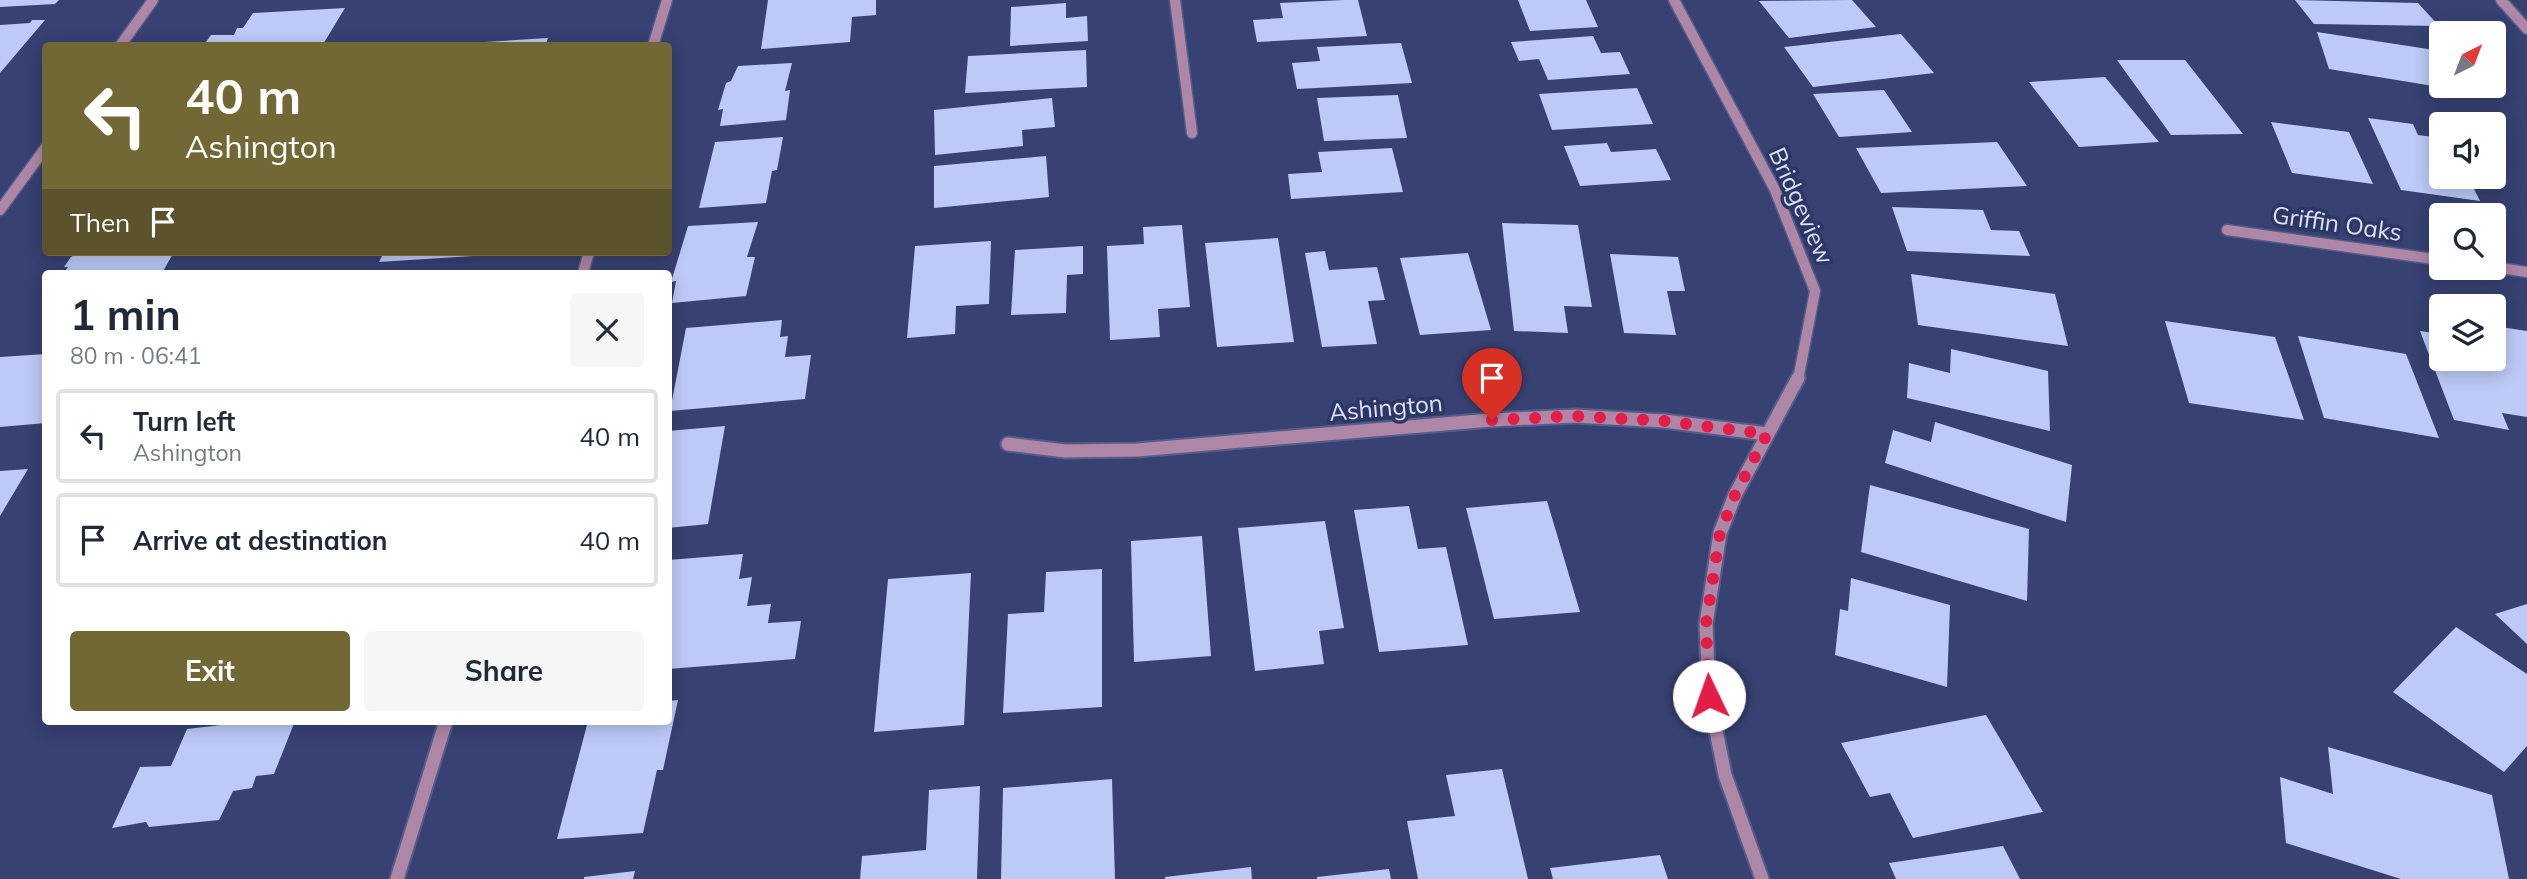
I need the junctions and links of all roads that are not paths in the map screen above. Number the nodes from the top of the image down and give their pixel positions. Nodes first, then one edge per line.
1 (153, 0) edge
2 (667, 0) edge
3 (1175, 0) edge
4 (1674, 0) edge
5 (2501, 0) edge
6 (2527, 29) edge
7 (123, 42) edge
8 (654, 42) edge
9 (1192, 133) dead end
10 (42, 152) edge
11 (0, 210) edge
12 (2227, 230) dead end
13 (2429, 258) edge
14 (2506, 269) edge
15 (2527, 272) edge
16 (1767, 434) junction
17 (1008, 443) dead end
18 (445, 725) edge
19 (397, 879) edge
20 (1762, 879) edge

1 - 7 street
2 - 8 street
3 - 9 street
4 - 16 street, Bridgeview
5 - 6 street
10 - 11 street
12 - 13 street, Griffin Oaks
14 - 15 street
16 - 17 street, Ashington
16 - 20 street, Bridgeview
18 - 19 street

